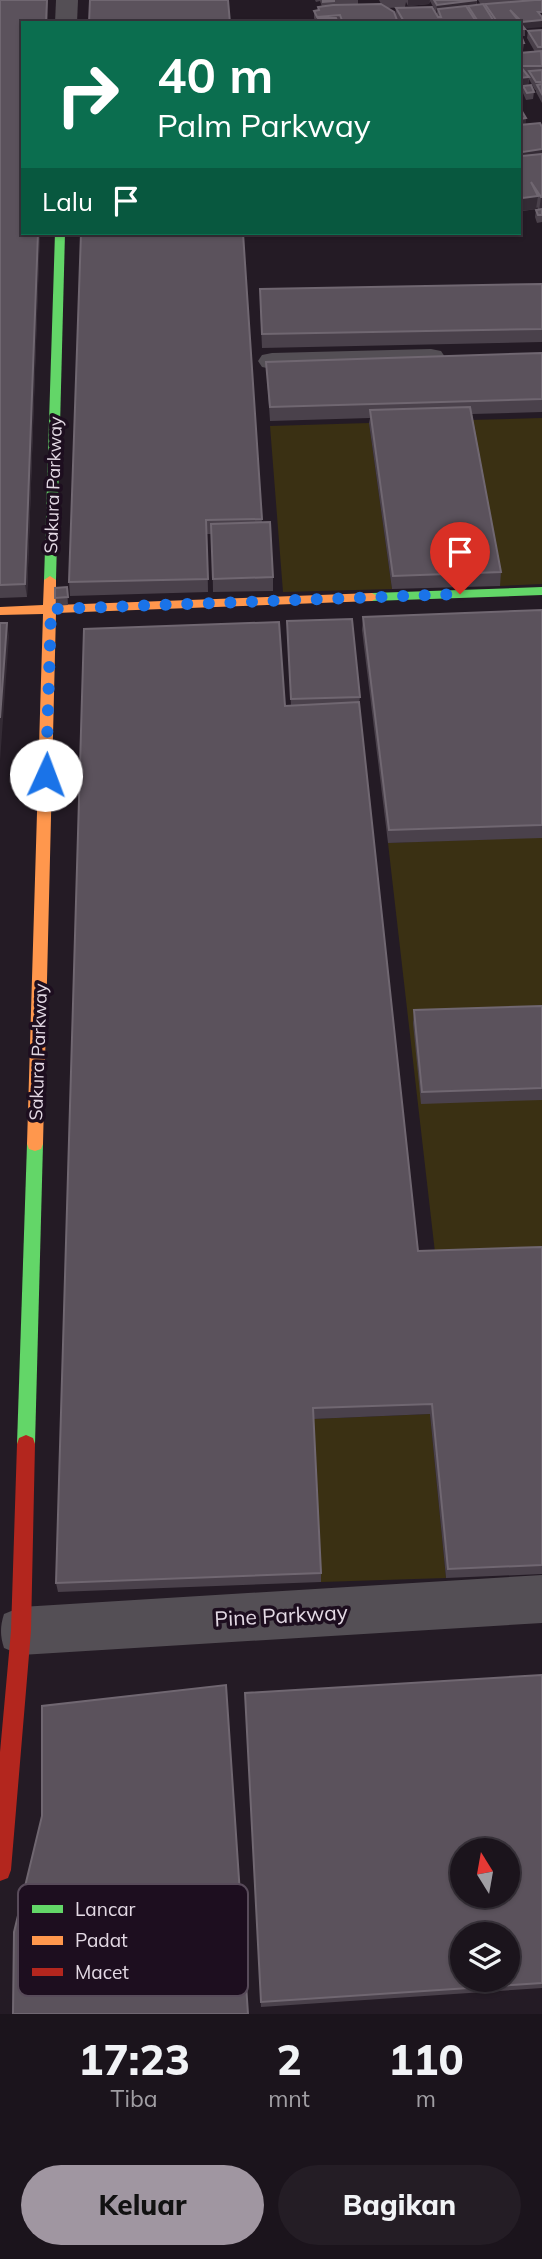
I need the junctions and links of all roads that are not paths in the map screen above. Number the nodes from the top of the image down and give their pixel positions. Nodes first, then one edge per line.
1 (67, 0) edge
2 (66, 21) edge
3 (60, 235) edge
4 (461, 356) edge
5 (272, 361) edge
6 (542, 591) edge
7 (51, 609) junction
8 (0, 611) edge
9 (542, 1599) edge
10 (21, 1630) junction
11 (0, 1870) edge

1 - 2 street
3 - 7 street, Sakura Parkway
4 - 5 street
6 - 7 street
7 - 8 street
7 - 10 street, Sakura Parkway
9 - 10 street, Pine Parkway
10 - 11 street, Sakura Parkway

